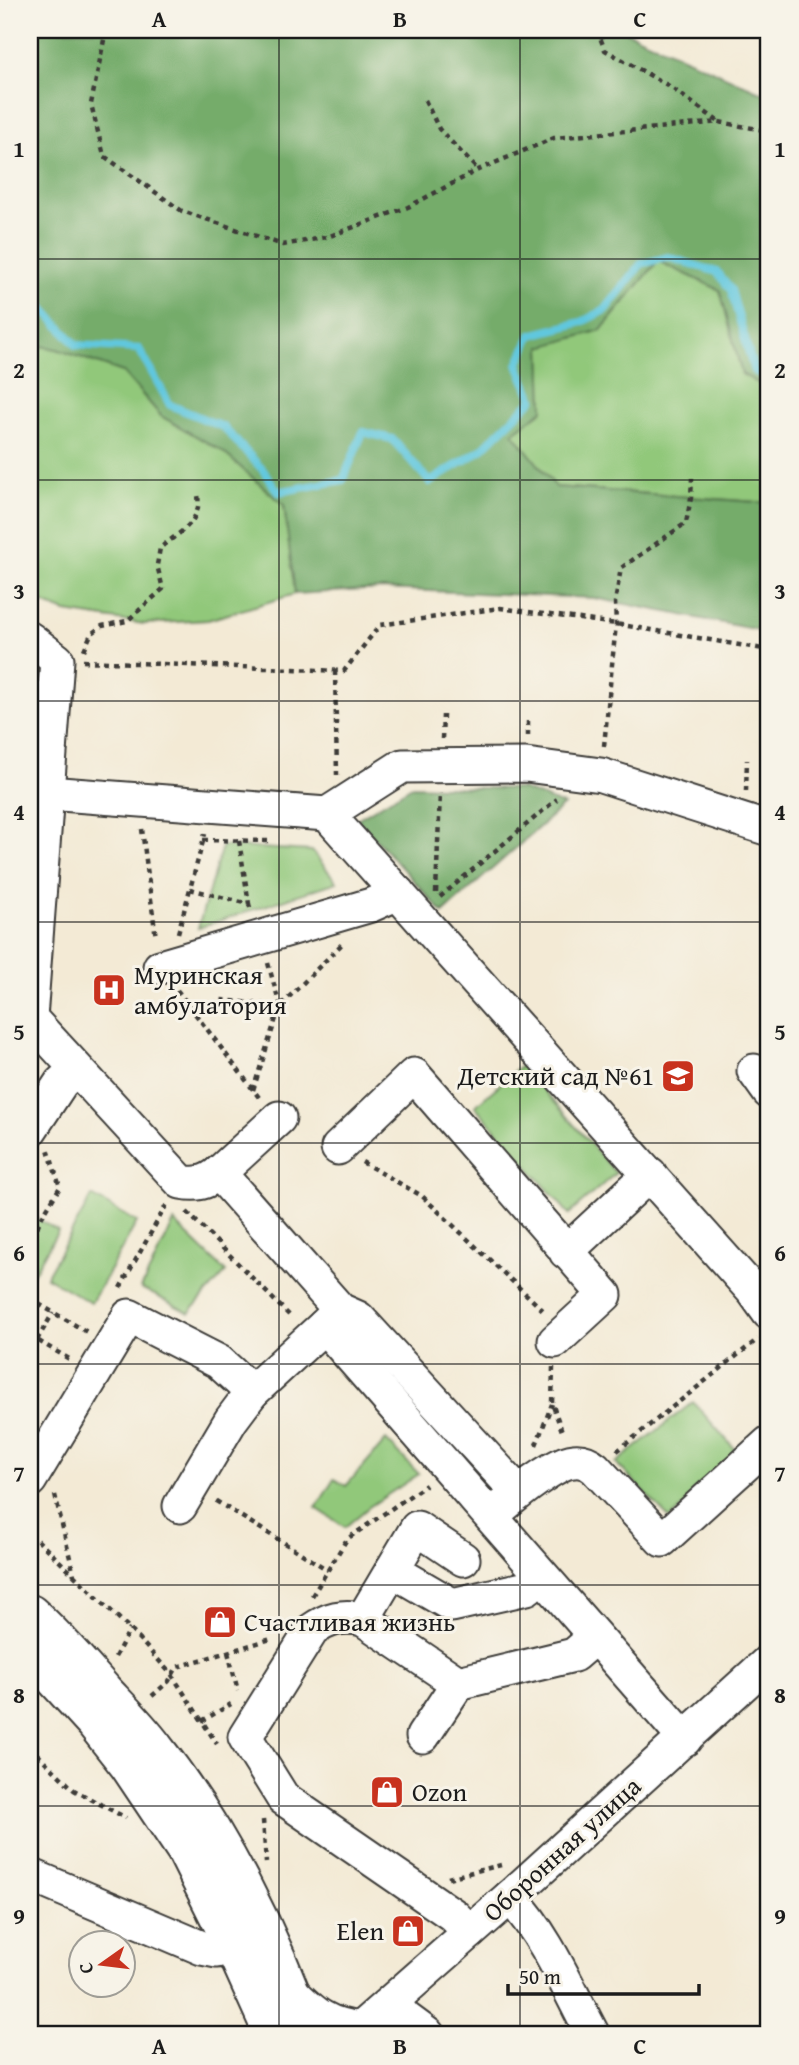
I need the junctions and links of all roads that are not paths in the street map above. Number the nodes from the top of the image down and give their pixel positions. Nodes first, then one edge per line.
1 (30, 639) edge
2 (42, 782) edge
3 (337, 807) junction
4 (769, 829) edge
5 (398, 893) junction
6 (164, 966) road end
7 (30, 1018) edge
8 (76, 1069) junction
9 (279, 1118) road end
10 (34, 1123) edge
11 (338, 1148) road end
12 (219, 1172) junction
13 (650, 1174) junction
14 (566, 1252) junction
15 (332, 1318) junction
16 (764, 1326) edge
17 (560, 1336) road end
18 (252, 1392) junction
19 (769, 1443) edge
20 (38, 1467) edge
21 (518, 1492) junction
22 (186, 1496) road end
23 (490, 1518) junction
24 (463, 1559) dead end
25 (393, 1570) junction
26 (540, 1575) junction
27 (30, 1615) edge
28 (362, 1619) junction
29 (595, 1637) junction
30 (30, 1651) edge
31 (769, 1661) edge
32 (458, 1683) junction
33 (423, 1736) dead end
34 (685, 1739) junction
35 (30, 1875) edge
36 (510, 1897) junction
37 (470, 1932) junction
38 (233, 1944) junction
39 (392, 2002) junction
40 (279, 2020) edge
41 (357, 2033) edge
42 (306, 2035) edge
43 (428, 2035) edge
44 (593, 2035) edge

1 - 2 street
2 - 3 street
2 - 7 street
3 - 4 street
3 - 5 street
5 - 6 street
5 - 13 street
7 - 8 street
8 - 10 street
8 - 12 street
9 - 12 street
11 - 14 street
12 - 15 street
13 - 14 street
13 - 16 street
14 - 17 street
15 - 18 street
15 - 21 street
15 - 23 street
18 - 20 street
18 - 22 street
19 - 21 street
21 - 23 street
23 - 26 street
24 - 25 street
25 - 26 street
25 - 28 street
26 - 29 street
27 - 40 main road
28 - 32 street
28 - 37 street
29 - 32 street
29 - 34 street
30 - 38 main road
31 - 34 street, Оборонная улица
32 - 33 street
34 - 36 street, Оборонная улица
35 - 38 street
36 - 37 street, Оборонная улица
36 - 44 street
37 - 39 street, Оборонная улица
38 - 40 main road
39 - 41 street, Оборонная улица
39 - 43 street
40 - 41 street
40 - 42 main road

